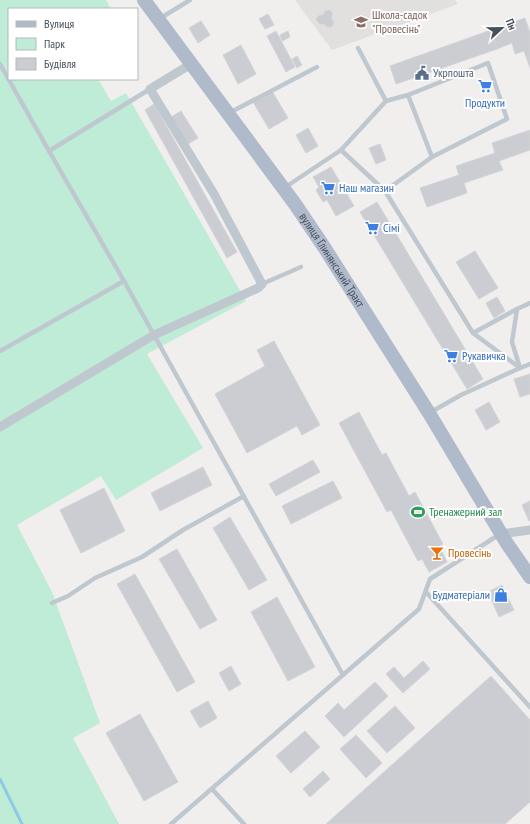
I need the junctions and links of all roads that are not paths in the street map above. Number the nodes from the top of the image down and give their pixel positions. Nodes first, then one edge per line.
1 (144, 0) edge
2 (190, 0) edge
3 (157, 20) junction
4 (358, 48) dead end
5 (0, 64) edge
6 (191, 64) junction
7 (317, 67) dead end
8 (8, 78) edge
9 (9, 80) edge
10 (150, 89) junction
11 (408, 95) junction
12 (386, 101) junction
13 (227, 113) junction
14 (341, 150) junction
15 (49, 151) junction
16 (432, 157) junction
17 (284, 188) junction
18 (385, 191) junction
19 (301, 267) dead end
20 (124, 281) junction
21 (262, 284) junction
22 (530, 303) edge
23 (517, 309) junction
24 (473, 333) junction
25 (154, 335) junction
26 (0, 351) edge
27 (530, 364) edge
28 (520, 368) junction
29 (429, 413) junction
30 (0, 427) edge
31 (244, 496) junction
32 (530, 530) edge
33 (503, 538) junction
34 (529, 574) edge
35 (426, 592) junction
36 (52, 603) dead end
37 (343, 675) junction
38 (530, 707) edge
39 (212, 789) junction
40 (171, 824) edge
41 (244, 824) edge

1 - 3 main road, вулиця Глинянський Тракт
2 - 3 lane
3 - 6 main road, вулиця Глинянський Тракт
4 - 12 lane
5 - 8 lane
6 - 10 street
6 - 13 main road, вулиця Глинянський Тракт
7 - 13 lane
9 - 15 lane
10 - 15 lane
10 - 21 street
11 - 12 lane
11 - 16 lane
11 - 16 lane
12 - 14 lane
13 - 17 main road, вулиця Глинянський Тракт
14 - 17 lane
14 - 18 lane
15 - 20 lane
16 - 18 lane
17 - 29 main road, вулиця Глинянський Тракт
18 - 24 lane
19 - 21 lane
20 - 25 lane
20 - 26 lane
21 - 25 street
22 - 23 lane
23 - 24 lane
23 - 28 lane
24 - 28 lane
25 - 30 street
25 - 31 lane
27 - 28 lane
28 - 29 lane
29 - 33 main road, вулиця Глинянський Тракт
31 - 36 lane
31 - 37 lane
32 - 33 street
33 - 34 main road, вулиця Глинянський Тракт
33 - 35 lane
35 - 37 lane
35 - 38 lane
37 - 39 lane
39 - 40 lane
39 - 41 lane

